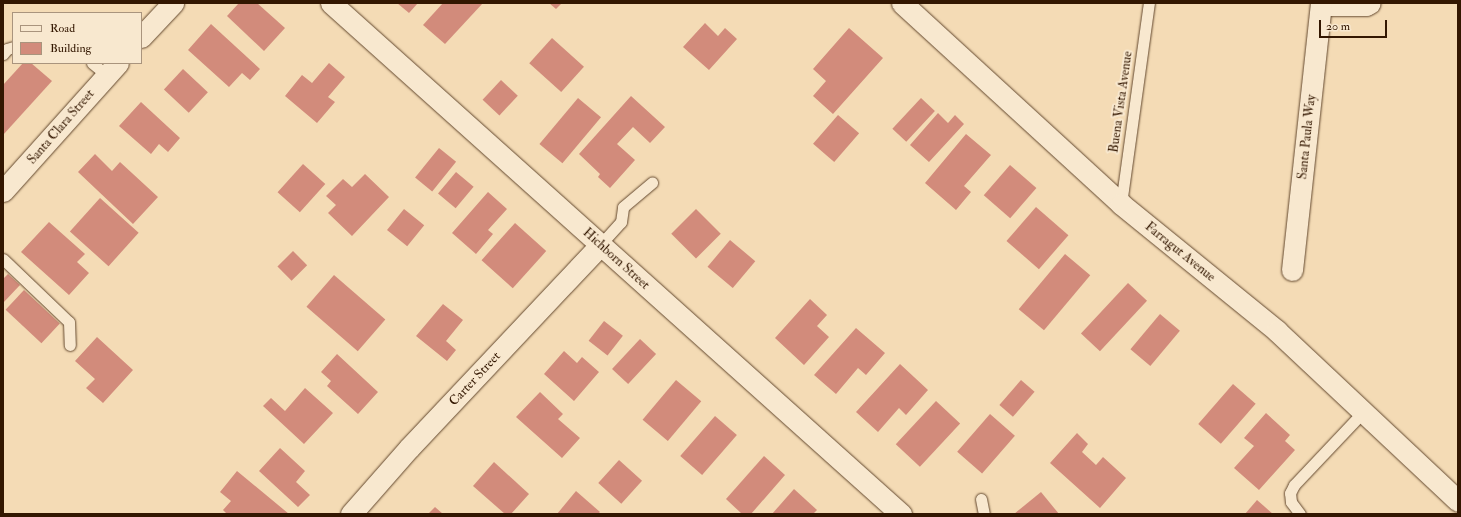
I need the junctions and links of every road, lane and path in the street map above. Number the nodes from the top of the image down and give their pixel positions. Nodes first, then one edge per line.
1 (173, 3) edge
2 (331, 3) edge
3 (902, 3) edge
4 (1149, 3) edge
5 (1370, 3) edge
6 (1322, 4) edge
7 (142, 36) edge
8 (12, 47) edge
9 (3, 54) edge
10 (106, 67) edge
11 (652, 183) dead end
12 (3, 191) edge
13 (1121, 204) junction
14 (600, 245) junction
15 (3, 259) edge
16 (1292, 270) dead end
17 (70, 345) dead end
18 (1363, 412) junction
19 (982, 499) dead end
20 (1458, 501) edge
21 (351, 514) edge
22 (901, 514) edge
23 (984, 514) edge
24 (1300, 514) edge

1 - 7 street
2 - 14 street, Hichborn Street
3 - 13 street, Farragut Avenue
4 - 13 lane, Buena Vista Avenue
5 - 6 street
6 - 16 street, Santa Paula Way
8 - 9 lane
10 - 12 street, Santa Clara Street
11 - 14 lane
13 - 18 street, Farragut Avenue
14 - 21 street, Carter Street
14 - 22 street, Hichborn Street
15 - 17 lane
18 - 20 street, Farragut Avenue
18 - 24 lane
19 - 23 lane

